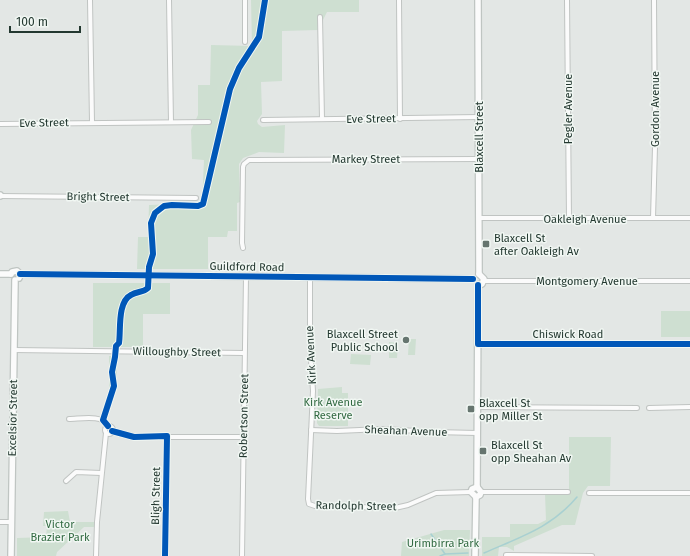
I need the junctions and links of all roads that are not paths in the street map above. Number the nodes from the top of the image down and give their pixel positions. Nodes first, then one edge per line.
1 (90, 0) edge
2 (169, 0) edge
3 (245, 0) edge
4 (399, 0) edge
5 (478, 0) edge
6 (567, 0) edge
7 (654, 0) edge
8 (320, 17) dead end
9 (245, 42) dead end
10 (479, 117) junction
11 (400, 119) junction
12 (263, 120) dead end
13 (322, 120) junction
14 (92, 122) junction
15 (170, 122) junction
16 (209, 122) dead end
17 (0, 124) edge
18 (480, 159) junction
19 (0, 196) edge
20 (196, 198) dead end
21 (480, 218) junction
22 (653, 218) junction
23 (690, 218) edge
24 (569, 219) junction
25 (244, 248) dead end
26 (0, 274) edge
27 (11, 274) junction
28 (20, 274) junction
29 (479, 274) junction
30 (246, 277) junction
31 (310, 278) junction
32 (473, 279) junction
33 (15, 280) junction
34 (484, 281) junction
35 (690, 281) edge
36 (478, 285) junction
37 (478, 344) junction
38 (658, 344) dead end
39 (664, 344) dead end
40 (690, 344) edge
41 (14, 350) junction
42 (244, 353) junction
43 (477, 406) junction
44 (690, 407) edge
45 (637, 408) dead end
46 (649, 408) dead end
47 (69, 418) dead end
48 (108, 426) junction
49 (311, 430) junction
50 (112, 431) junction
51 (106, 433) junction
52 (477, 433) junction
53 (167, 436) junction
54 (244, 437) junction
55 (101, 473) junction
56 (66, 481) dead end
57 (479, 489) junction
58 (471, 492) junction
59 (568, 492) dead end
60 (589, 493) dead end
61 (690, 493) edge
62 (476, 497) junction
63 (309, 504) joint
64 (0, 522) edge
65 (12, 522) junction
66 (506, 555) edge
67 (11, 556) edge
68 (96, 556) edge
69 (165, 556) edge
70 (242, 556) edge
71 (475, 556) edge
72 (592, 556) edge

1 - 14 street
2 - 15 street
3 - 9 street
4 - 11 street
5 - 10 street, Blaxcell Street
6 - 24 street, Pegler Avenue
7 - 22 street, Gordon Avenue
8 - 13 street
10 - 11 street, Eve Street
10 - 18 street, Blaxcell Street
11 - 13 street, Eve Street
12 - 13 street, Eve Street
14 - 15 street, Eve Street
14 - 17 street, Eve Street
15 - 16 street, Eve Street
18 - 21 street, Blaxcell Street
18 - 25 street, Markey Street
19 - 20 street, Bright Street
21 - 24 street, Oakleigh Avenue
21 - 29 street, Blaxcell Street
22 - 23 street, Oakleigh Avenue
22 - 24 street, Oakleigh Avenue
26 - 27 street
27 - 28 street
27 - 33 street
28 - 30 street, Guildford Road
28 - 33 street
29 - 32 street
29 - 34 street
30 - 31 street, Guildford Road
30 - 42 street, Robertson Street
31 - 32 street, Guildford Road
31 - 49 street, Kirk Avenue
32 - 36 street
33 - 41 street, Excelsior Street
34 - 35 street, Montgomery Avenue
34 - 36 street
36 - 37 street
37 - 38 street, Chiswick Road
37 - 43 street
39 - 40 street
41 - 42 street, Willoughby Street
41 - 65 street, Excelsior Street
42 - 54 street, Robertson Street
43 - 45 street
43 - 52 street
44 - 46 street
47 - 48 street
48 - 50 street
48 - 51 street
49 - 52 street, Sheahan Avenue
49 - 63 street, Kirk Avenue
50 - 51 street
50 - 53 street
51 - 55 street
52 - 57 street
53 - 54 street
53 - 69 street, Bligh Street
54 - 70 street, Robertson Street
55 - 56 street
55 - 68 street
57 - 58 street
57 - 59 street
57 - 62 street
58 - 62 street
58 - 63 street, Randolph Street
60 - 61 street
62 - 71 street
64 - 65 street
65 - 67 street, Excelsior Street
66 - 72 street

